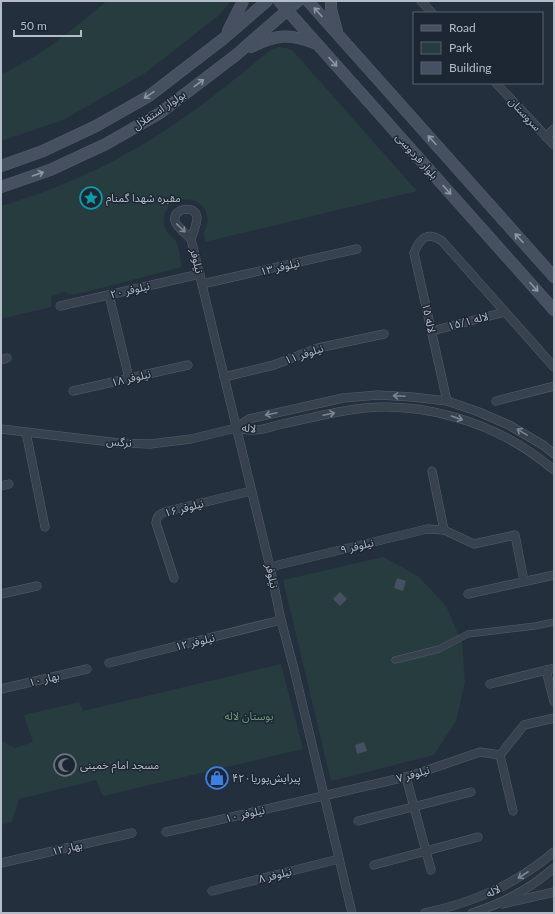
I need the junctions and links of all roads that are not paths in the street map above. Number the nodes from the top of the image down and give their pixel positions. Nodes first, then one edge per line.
1 (243, 1) edge
2 (267, 1) edge
3 (279, 1) edge
4 (298, 1) edge
5 (308, 1) edge
6 (331, 1) edge
7 (422, 1) edge
8 (287, 10) junction
9 (431, 12) edge
10 (338, 34) junction
11 (223, 39) junction
12 (317, 44) junction
13 (236, 55) junction
14 (497, 84) edge
15 (554, 129) edge
16 (546, 137) junction
17 (554, 145) edge
18 (1, 166) edge
19 (1, 187) edge
20 (191, 240) dead end
21 (357, 248) dead end
22 (200, 274) junction
23 (554, 277) edge
24 (202, 284) junction
25 (109, 295) junction
26 (60, 306) dead end
27 (554, 310) edge
28 (505, 312) junction
29 (432, 331) junction
30 (384, 334) dead end
31 (188, 364) dead end
32 (554, 367) edge
33 (224, 377) junction
34 (128, 378) junction
35 (554, 386) edge
36 (73, 391) dead end
37 (447, 401) junction
38 (496, 401) dead end
39 (236, 428) junction
40 (1, 429) edge
41 (26, 432) junction
42 (554, 454) edge
43 (554, 470) edge
44 (432, 471) dead end
45 (251, 491) junction
46 (45, 527) dead end
47 (444, 530) junction
48 (270, 567) junction
49 (554, 575) edge
50 (174, 578) dead end
51 (524, 581) junction
52 (37, 586) dead end
53 (1, 594) edge
54 (468, 594) dead end
55 (280, 620) junction
56 (554, 622) edge
57 (395, 660) dead end
58 (109, 663) dead end
59 (87, 669) dead end
60 (550, 669) edge
61 (490, 684) dead end
62 (1, 689) edge
63 (554, 702) edge
64 (554, 718) edge
65 (500, 755) junction
66 (406, 777) junction
67 (471, 792) dead end
68 (324, 796) junction
69 (414, 807) junction
70 (513, 811) dead end
71 (358, 821) dead end
72 (166, 832) dead end
73 (132, 833) dead end
74 (478, 837) dead end
75 (426, 851) junction
76 (554, 852) edge
77 (339, 859) junction
78 (1, 863) edge
79 (374, 865) dead end
80 (554, 868) edge
81 (430, 870) dead end
82 (212, 892) dead end
83 (554, 892) edge
84 (487, 908) junction
85 (352, 913) edge
86 (425, 913) edge
87 (472, 913) edge

1 - 11 main road
2 - 11 main road, بولوار استقلال
3 - 8 main road, بلوار فردوسی
4 - 8 main road, بولوار استقلال
10 -> 5 main road, بلوار فردوسی
6 - 10 main road
7 - 9 street
8 - 12 main road, بلوار فردوسی
8 - 13 main road, بولوار استقلال
23 -> 10 main road, بلوار فردوسی
11 -> 18 main road, بولوار استقلال
12 - 13 main road
12 -> 27 main road, بلوار فردوسی
19 -> 13 main road, بولوار استقلال
14 - 16 street, سروستان
15 - 16 street
16 - 17 street, سروستان
20 - 22 street, نیلوفر
21 - 24 street, نیلوفر ۱۳
22 - 24 street, نیلوفر
22 - 25 street, نیلوفر ۲۰
24 - 33 street, نیلوفر
25 - 26 street, نیلوفر ۲۰
25 - 34 street
28 - 29 street, لاله ۱۵/۱
28 - 29 street, لاله ۱۵
28 - 32 street
29 - 37 street, لاله ۱۵
30 - 33 street, نیلوفر ۱۱
31 - 34 street, نیلوفر ۱۸
33 - 39 street, نیلوفر
34 - 36 street, نیلوفر ۱۸
35 - 38 street
37 -> 39 street, لاله
42 -> 37 street, لاله
39 - 41 street, نرگس
39 -> 43 street, لاله
39 - 45 street, نیلوفر
40 - 41 street, نرگس
41 - 46 street
44 - 47 street
45 - 48 street, نیلوفر
45 - 50 street, نیلوفر ۱۶
47 - 48 street, نیلوفر ۹
47 - 51 street
48 - 55 street, نیلوفر
49 - 51 street
51 - 54 street
52 - 53 street
55 - 58 street, نیلوفر ۱۲
55 - 68 street, نیلوفر
56 - 57 street
59 - 62 street, بهار ۱۰
60 - 61 street
60 - 63 street
64 - 65 street
65 - 66 street, نیلوفر ۷
65 - 70 street
66 - 68 street, نیلوفر ۷
66 - 69 street
67 - 69 street
68 - 72 street, نیلوفر ۱۰
68 - 77 street, نیلوفر
69 - 71 street
69 - 75 street
73 - 78 street, بهار ۱۲
74 - 75 street
75 - 79 street
75 - 81 street
76 -> 86 street, لاله
77 - 82 street, نیلوفر ۸
77 - 85 street, نیلوفر
80 - 84 street, لاله
83 - 84 street
84 - 87 street, لاله

